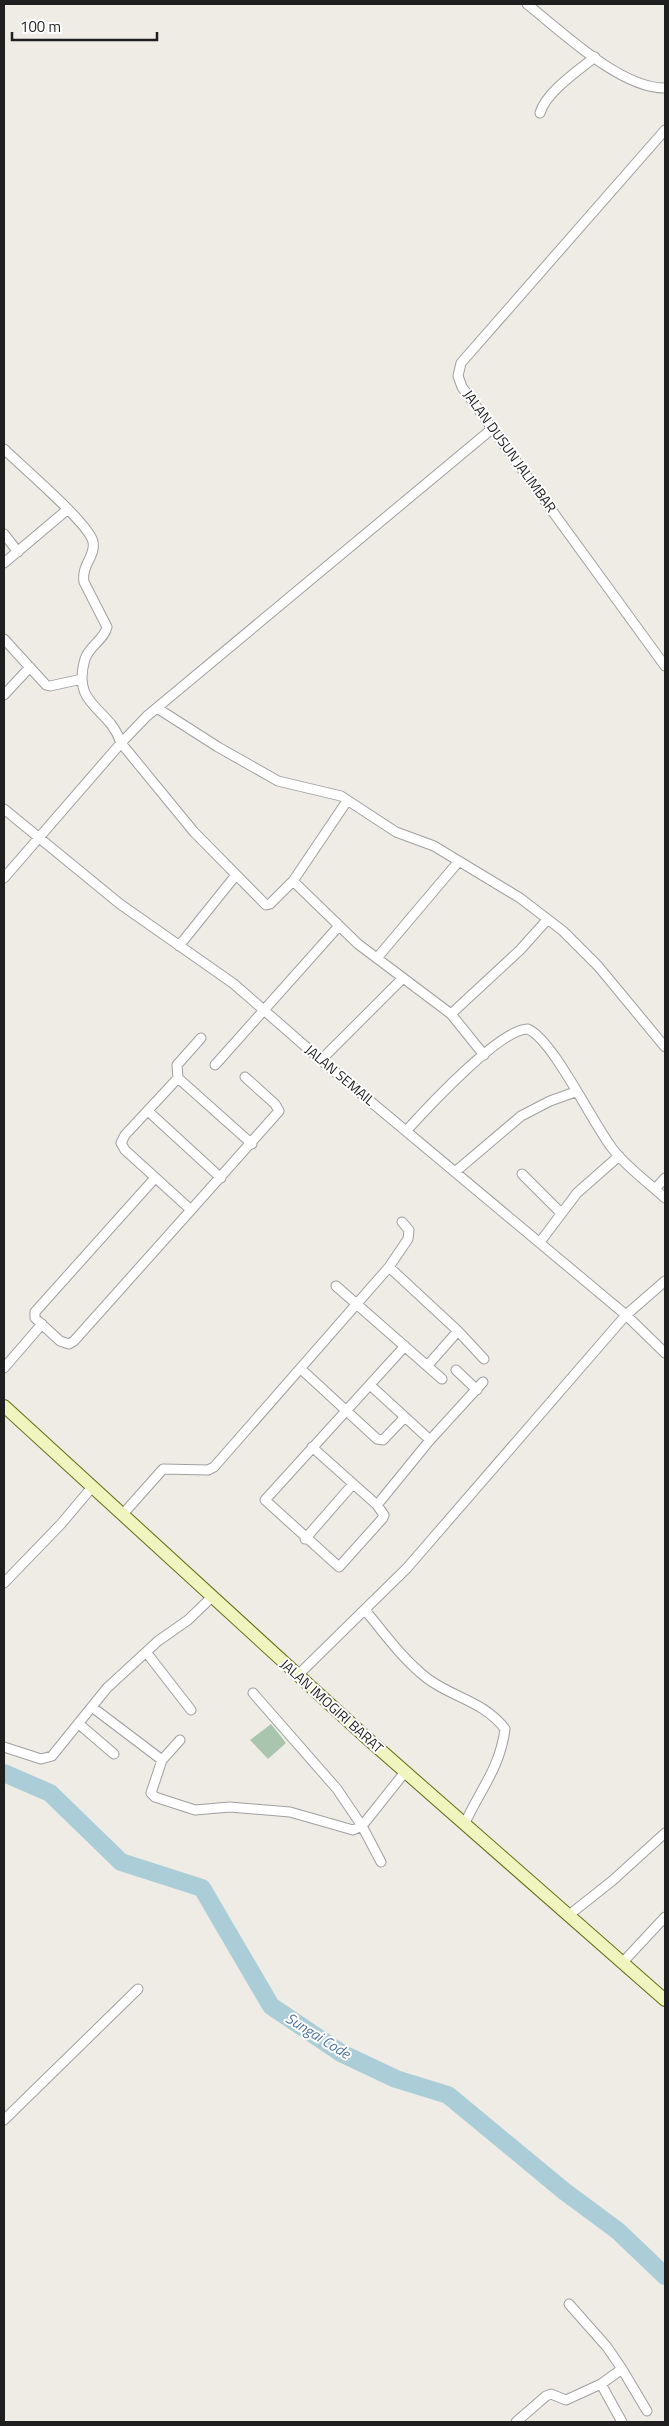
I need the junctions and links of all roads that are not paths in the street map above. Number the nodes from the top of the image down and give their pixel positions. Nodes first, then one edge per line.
1 (527, 4) edge
2 (595, 57) junction
3 (665, 88) edge
4 (540, 112) dead end
5 (665, 130) edge
6 (493, 428) junction
7 (4, 450) edge
8 (68, 509) junction
9 (4, 534) edge
10 (18, 552) junction
11 (4, 563) edge
12 (4, 639) edge
13 (665, 666) edge
14 (30, 668) junction
15 (82, 679) junction
16 (4, 695) edge
17 (157, 708) junction
18 (121, 743) junction
19 (347, 801) junction
20 (4, 809) edge
21 (39, 837) junction
22 (460, 861) junction
23 (236, 875) junction
24 (4, 878) edge
25 (293, 881) junction
26 (546, 920) junction
27 (338, 927) junction
28 (179, 946) junction
29 (377, 958) junction
30 (402, 978) junction
31 (264, 1010) junction
32 (450, 1014) junction
33 (201, 1038) dead end
34 (665, 1047) edge
35 (484, 1055) junction
36 (321, 1060) junction
37 (215, 1065) dead end
38 (178, 1078) junction
39 (246, 1078) dead end
40 (576, 1092) junction
41 (148, 1111) junction
42 (407, 1130) junction
43 (252, 1144) junction
44 (619, 1156) junction
45 (455, 1172) junction
46 (522, 1174) dead end
47 (156, 1178) junction
48 (220, 1178) junction
49 (665, 1178) edge
50 (655, 1189) junction
51 (665, 1198) edge
52 (191, 1210) junction
53 (560, 1212) junction
54 (402, 1222) dead end
55 (540, 1242) junction
56 (389, 1267) junction
57 (665, 1280) edge
58 (336, 1286) dead end
59 (358, 1305) junction
60 (626, 1315) junction
61 (42, 1324) junction
62 (458, 1330) junction
63 (405, 1346) junction
64 (665, 1353) edge
65 (484, 1358) dead end
66 (428, 1365) junction
67 (4, 1368) edge
68 (301, 1369) junction
69 (456, 1370) dead end
70 (442, 1379) dead end
71 (370, 1385) junction
72 (4, 1406) edge
73 (346, 1410) junction
74 (405, 1417) junction
75 (430, 1440) junction
76 (312, 1447) junction
77 (353, 1484) junction
78 (93, 1486) junction
79 (377, 1505) junction
80 (124, 1514) junction
81 (305, 1538) junction
82 (4, 1583) edge
83 (213, 1596) junction
84 (365, 1610) junction
85 (146, 1652) junction
86 (298, 1675) junction
87 (253, 1693) dead end
88 (92, 1707) junction
89 (191, 1710) dead end
90 (79, 1724) junction
91 (180, 1740) dead end
92 (4, 1747) edge
93 (114, 1754) dead end
94 (162, 1760) junction
95 (405, 1772) junction
96 (465, 1824) junction
97 (362, 1826) junction
98 (665, 1833) edge
99 (381, 1862) dead end
100 (569, 1915) junction
101 (665, 1917) edge
102 (623, 1962) junction
103 (138, 1989) dead end
104 (665, 2000) edge
105 (4, 2120) edge
106 (569, 2304) dead end
107 (622, 2369) junction
108 (601, 2384) junction
109 (647, 2411) dead end
110 (516, 2422) edge
111 (622, 2422) edge

1 - 2 street
2 - 3 street
2 - 4 street
5 - 6 street, JALAN DUSUN JALIMBAR
6 - 13 street, JALAN DUSUN JALIMBAR
6 - 17 street
7 - 8 street
8 - 10 street
8 - 15 street
9 - 10 street
10 - 11 street
12 - 14 street
14 - 15 street
14 - 16 street
15 - 18 street
17 - 18 street
17 - 19 street
18 - 21 street
18 - 23 street
19 - 22 street
19 - 25 street
20 - 21 street, JALAN SEMAIL
21 - 24 street
21 - 28 street, JALAN SEMAIL
22 - 26 street
22 - 29 street
23 - 25 street
23 - 28 street
25 - 27 street
26 - 32 street
26 - 34 street
27 - 29 street
27 - 31 street
28 - 31 street, JALAN SEMAIL
29 - 30 street
30 - 32 street
30 - 36 street
31 - 36 street, JALAN SEMAIL
31 - 37 street
32 - 35 street
33 - 38 street
35 - 40 street
35 - 42 street
36 - 42 street, JALAN SEMAIL
38 - 41 street
38 - 43 street
39 - 43 street
40 - 44 street
40 - 45 street
41 - 47 street
41 - 48 street
42 - 45 street, JALAN SEMAIL
43 - 48 street
44 - 50 street
44 - 53 street
45 - 55 street, JALAN SEMAIL
46 - 53 street
47 - 52 street
47 - 61 street
48 - 52 street
49 - 50 street
50 - 51 street
52 - 61 street
53 - 55 street
54 - 56 street
55 - 60 street, JALAN SEMAIL
56 - 59 street
56 - 62 street
57 - 60 street
58 - 59 street
59 - 63 street
59 - 68 street
60 - 64 street, JALAN SEMAIL
60 - 84 street
61 - 67 street
62 - 65 street
62 - 66 street
63 - 66 street
63 - 71 street
66 - 70 street
68 - 73 street
68 - 80 street
69 - 75 street
71 - 73 street
71 - 74 street
72 - 78 main road, JALAN IMOGIRI BARAT
73 - 74 street
73 - 76 street
74 - 75 street
75 - 79 street
76 - 77 street
76 - 81 street
77 - 79 street
77 - 81 street
78 - 80 main road, JALAN IMOGIRI BARAT
78 - 82 street
79 - 81 street
80 - 83 main road, JALAN IMOGIRI BARAT
83 - 85 street
83 - 86 main road, JALAN IMOGIRI BARAT
84 - 86 street
84 - 96 street
85 - 88 street
85 - 89 street
86 - 95 main road, JALAN IMOGIRI BARAT
87 - 97 street
88 - 90 street
88 - 94 street
90 - 92 street
90 - 93 street
91 - 94 street
94 - 97 street
95 - 96 main road, JALAN IMOGIRI BARAT
95 - 97 street
96 - 100 main road, JALAN IMOGIRI BARAT
97 - 99 street
98 - 100 street
100 - 102 main road, JALAN IMOGIRI BARAT
101 - 102 street
102 - 104 main road, JALAN IMOGIRI BARAT
103 - 105 street
106 - 107 street
107 - 108 street
107 - 109 street
108 - 110 street
108 - 111 street

